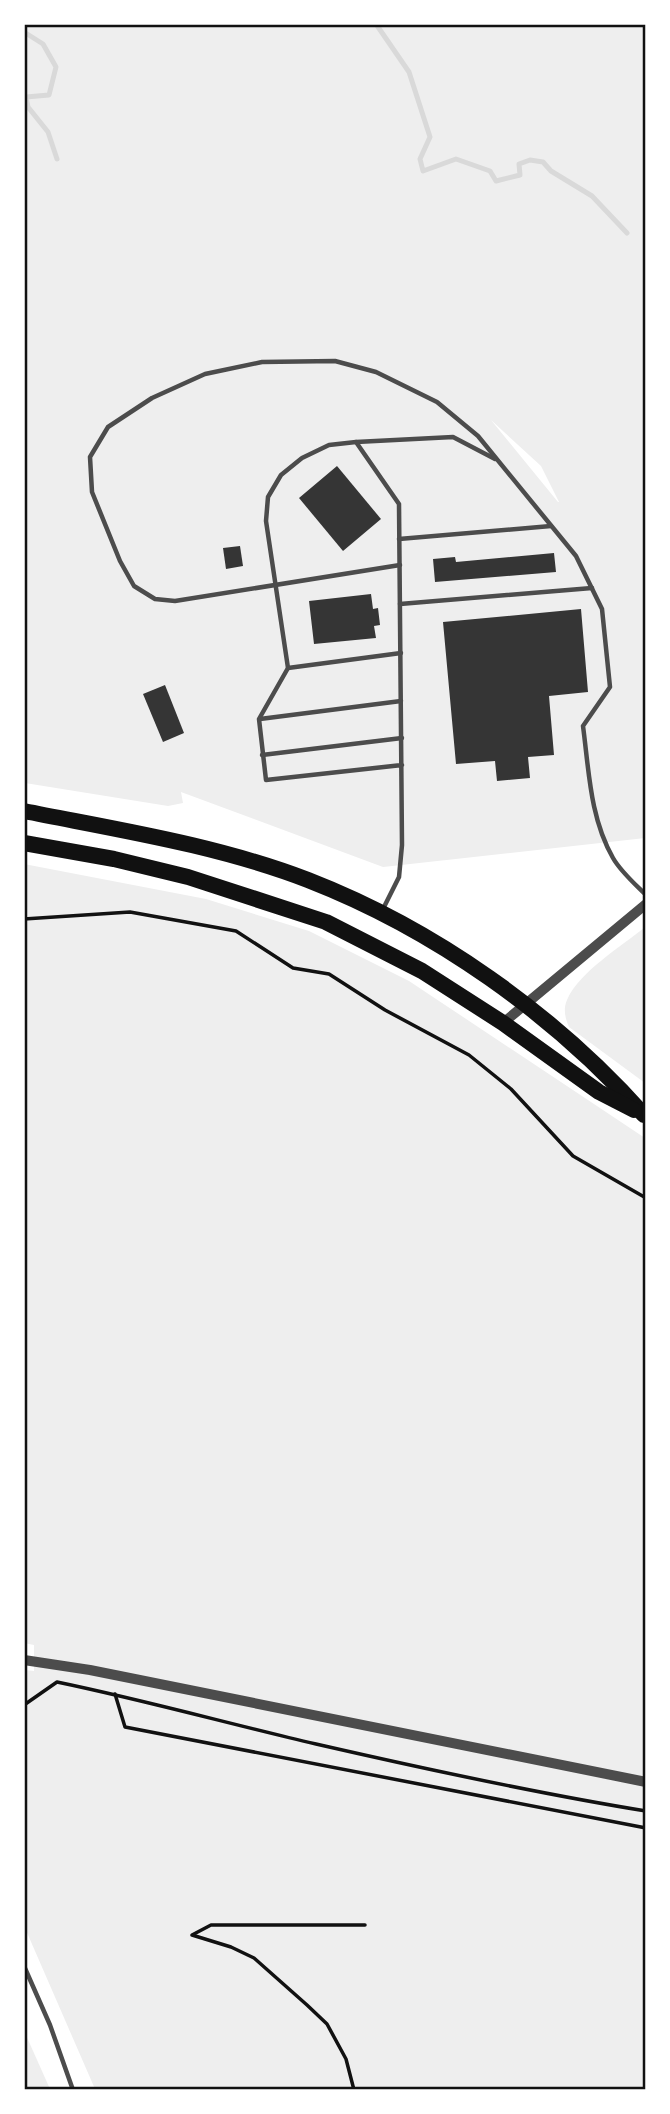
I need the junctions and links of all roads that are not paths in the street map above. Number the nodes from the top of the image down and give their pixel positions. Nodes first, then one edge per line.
1 (356, 442) junction
2 (499, 461) junction
3 (552, 526) junction
4 (399, 539) junction
5 (400, 565) junction
6 (275, 583) junction
7 (593, 588) junction
8 (400, 604) junction
9 (401, 653) junction
10 (288, 668) junction
11 (401, 701) junction
12 (260, 719) junction
13 (402, 738) junction
14 (262, 755) junction
15 (402, 765) junction
16 (24, 811) edge
17 (24, 843) edge
18 (646, 895) edge
19 (646, 904) edge
20 (381, 911) junction
21 (524, 1005) junction
22 (503, 1023) junction
23 (645, 1116) edge
24 (24, 1660) edge
25 (646, 1782) edge
26 (24, 1966) edge
27 (73, 2090) edge

1 - 2 lane
1 - 4 lane
1 - 6 lane
2 - 3 lane
2 - 6 lane
3 - 4 lane
3 - 7 lane
4 - 5 lane
5 - 6 lane
5 - 8 lane
6 - 10 lane
7 - 8 lane
7 - 18 lane
8 - 9 lane
9 - 10 lane
9 - 11 lane
10 - 12 lane
11 - 12 lane
11 - 13 lane
12 - 14 lane
13 - 14 lane
13 - 15 lane
14 - 15 lane
15 - 20 lane
16 - 20 highway
17 - 22 highway
19 - 21 street
20 - 21 highway
21 - 22 street
21 - 23 highway
22 - 23 highway
24 - 25 street
26 - 27 lane

